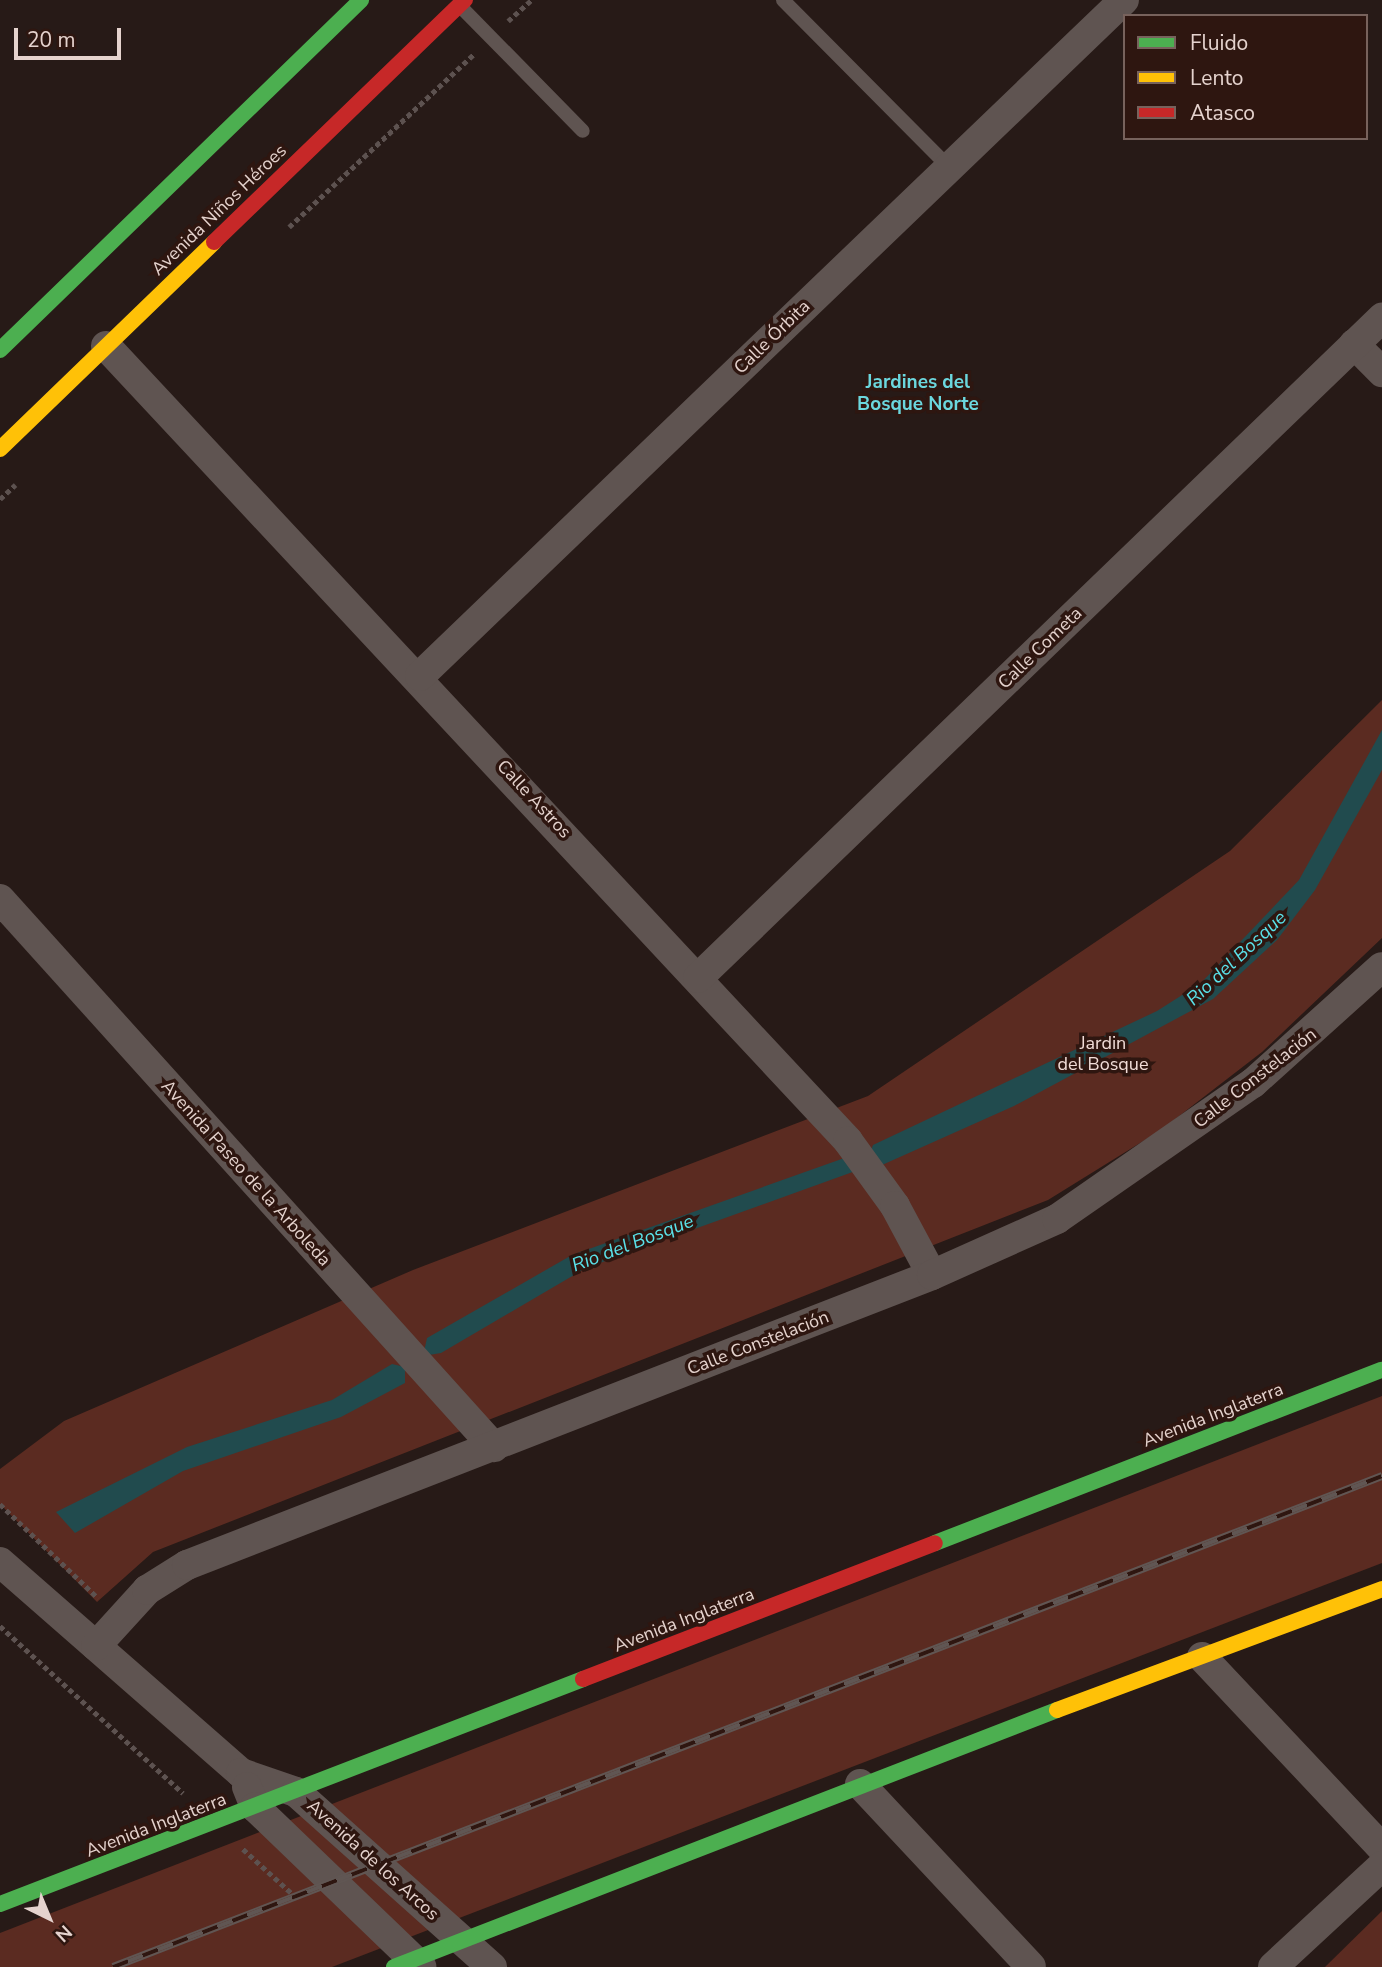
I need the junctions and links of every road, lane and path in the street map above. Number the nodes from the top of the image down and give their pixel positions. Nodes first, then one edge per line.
1 (361, 0) edge
2 (783, 0) edge
3 (1124, 0) edge
4 (462, 3) edge
5 (583, 131) dead end
6 (949, 167) junction
7 (1382, 318) edge
8 (1354, 344) junction
9 (2, 345) edge
10 (106, 346) junction
11 (1382, 372) edge
12 (0, 449) edge
13 (420, 676) junction
14 (0, 898) edge
15 (1382, 967) edge
16 (698, 978) junction
17 (932, 1275) junction
18 (1382, 1370) edge
19 (494, 1447) junction
20 (0, 1562) edge
21 (1382, 1590) edge
22 (96, 1646) junction
23 (1202, 1657) junction
24 (241, 1773) junction
25 (860, 1784) junction
26 (296, 1791) junction
27 (255, 1807) junction
28 (1382, 1848) edge
29 (1382, 1866) edge
30 (0, 1904) edge
31 (462, 1940) junction
32 (410, 1965) edge
33 (492, 1967) edge
34 (1031, 1967) edge
35 (1273, 1967) edge

1 - 9 street
2 - 6 lane
3 - 6 street, Calle Órbita
4 - 5 lane
4 - 10 street, Avenida Niños Héroes
6 - 13 street, Calle Órbita
7 - 8 street, Calle Cometa
8 - 11 street
8 - 16 street, Calle Cometa
10 - 12 street, Avenida Niños Héroes
10 - 13 street, Calle Astros
13 - 16 street, Calle Astros
14 - 19 street, Avenida Paseo de la Arboleda
15 - 17 street, Calle Constelación
16 - 17 street, Calle Astros
17 - 19 street, Calle Constelación
18 - 26 street, Avenida Inglaterra
19 - 22 street, Calle Constelación
20 - 22 street, Avenida de los Arcos
21 - 23 street
22 - 24 street, Avenida de los Arcos
23 - 25 street
23 - 28 street
24 - 26 street, Avenida de los Arcos
24 - 27 street, Avenida de los Arcos
25 - 31 street
25 - 34 street
26 - 27 street, Avenida Inglaterra
26 - 31 street, Avenida de los Arcos
27 - 30 street, Avenida Inglaterra
27 - 32 street, Avenida de los Arcos
29 - 35 street
31 - 32 street
31 - 33 street, Avenida de los Arcos

